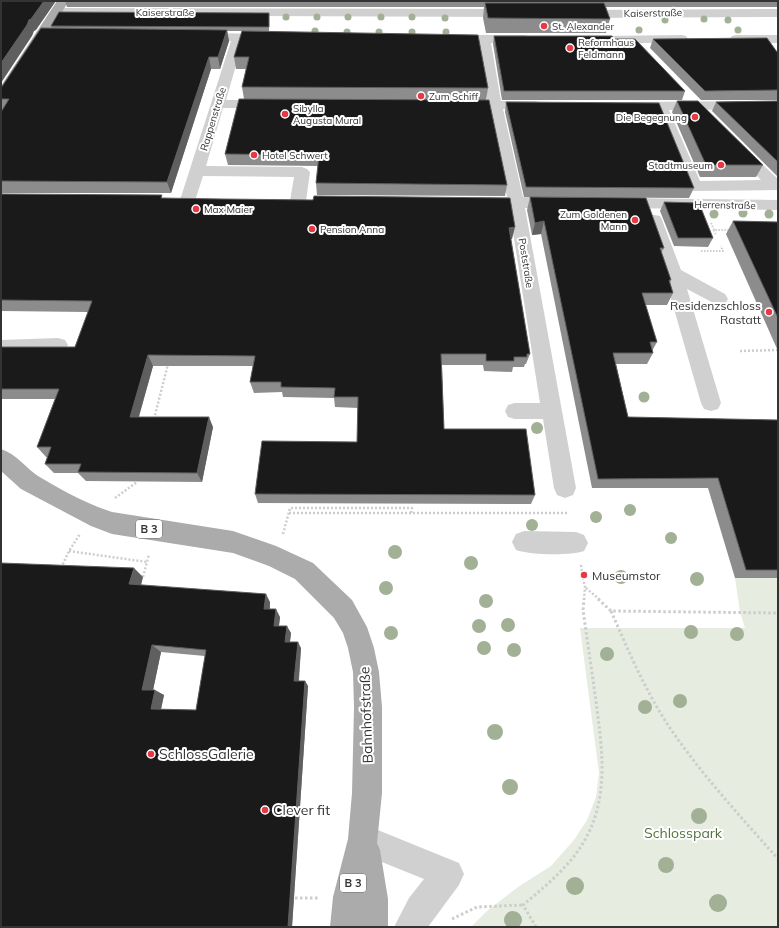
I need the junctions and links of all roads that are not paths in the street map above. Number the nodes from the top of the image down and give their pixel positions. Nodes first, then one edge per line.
1 (63, 1) edge
2 (597, 1) edge
3 (739, 1) edge
4 (56, 12) junction
5 (455, 13) junction
6 (522, 13) edge
7 (568, 13) edge
8 (747, 13) junction
9 (778, 13) edge
10 (609, 14) junction
11 (270, 25) junction
12 (39, 35) junction
13 (57, 36) edge
14 (185, 37) edge
15 (238, 38) junction
16 (282, 38) edge
17 (765, 38) junction
18 (433, 39) edge
19 (456, 39) junction
20 (484, 39) junction
21 (695, 39) edge
22 (726, 39) edge
23 (778, 39) edge
24 (539, 40) edge
25 (594, 40) edge
26 (633, 40) junction
27 (774, 52) edge
28 (645, 53) edge
29 (682, 91) edge
30 (1, 96) edge
31 (218, 104) junction
32 (278, 104) edge
33 (449, 105) edge
34 (495, 105) junction
35 (550, 105) edge
36 (622, 106) edge
37 (778, 106) edge
38 (661, 107) junction
39 (698, 107) junction
40 (708, 119) edge
41 (732, 143) edge
42 (197, 171) junction
43 (777, 185) edge
44 (188, 200) edge
45 (298, 200) edge
46 (462, 202) edge
47 (516, 202) junction
48 (571, 203) edge
49 (602, 203) edge
50 (648, 204) junction
51 (778, 205) edge
52 (673, 274) junction
53 (719, 300) dead end
54 (58, 345) edge
55 (1, 347) edge
56 (711, 403) dead end
57 (515, 411) dead end
58 (553, 411) junction
59 (1, 458) edge
60 (565, 488) dead end
61 (524, 542) dead end
62 (576, 542) dead end
63 (363, 839) junction
64 (346, 927) edge
65 (372, 927) edge
66 (410, 927) edge

1 - 4 main road
2 - 10 street
3 - 8 street
4 - 11 street, Kaiserstraße
4 - 12 main road
5 - 6 street, Kaiserstraße
5 - 11 street, Kaiserstraße
5 - 19 street
7 - 10 street, Kaiserstraße
8 - 9 street, Kaiserstraße
8 - 10 street, Kaiserstraße
8 - 17 street
10 - 26 street
11 - 15 street, Kaiserstraße
11 - 16 street, Kaiserstraße
12 - 13 street
12 - 30 main road
14 - 15 street, Kaiserstraße
15 - 31 street, Rappenstraße
17 - 22 street
17 - 23 street
17 - 27 street
18 - 19 street
19 - 20 street
20 - 24 street
20 - 34 street, Poststraße
21 - 26 street
25 - 26 street
26 - 28 street
29 - 39 street
31 - 32 street
31 - 42 street, Rappenstraße
33 - 34 street
34 - 35 street
34 - 47 street, Poststraße
36 - 38 street
37 - 39 street
38 - 39 street
38 - 43 street, Herrenstraße
39 - 40 street
41 - 43 street
42 - 44 street, Rappenstraße
42 - 45 street
46 - 47 street
47 - 48 street
47 - 58 street, Poststraße
49 - 50 street, Herrenstraße
50 - 51 street, Herrenstraße
50 - 52 street
52 - 53 street
52 - 56 street
54 - 55 street
57 - 58 street
58 - 60 street, Poststraße
59 - 63 main road, Bahnhofstraße / B 3
61 - 62 street
63 - 64 main road, Bahnhofstraße / B 3
63 - 65 main road, Bahnhofstraße / B 3
63 - 66 street

